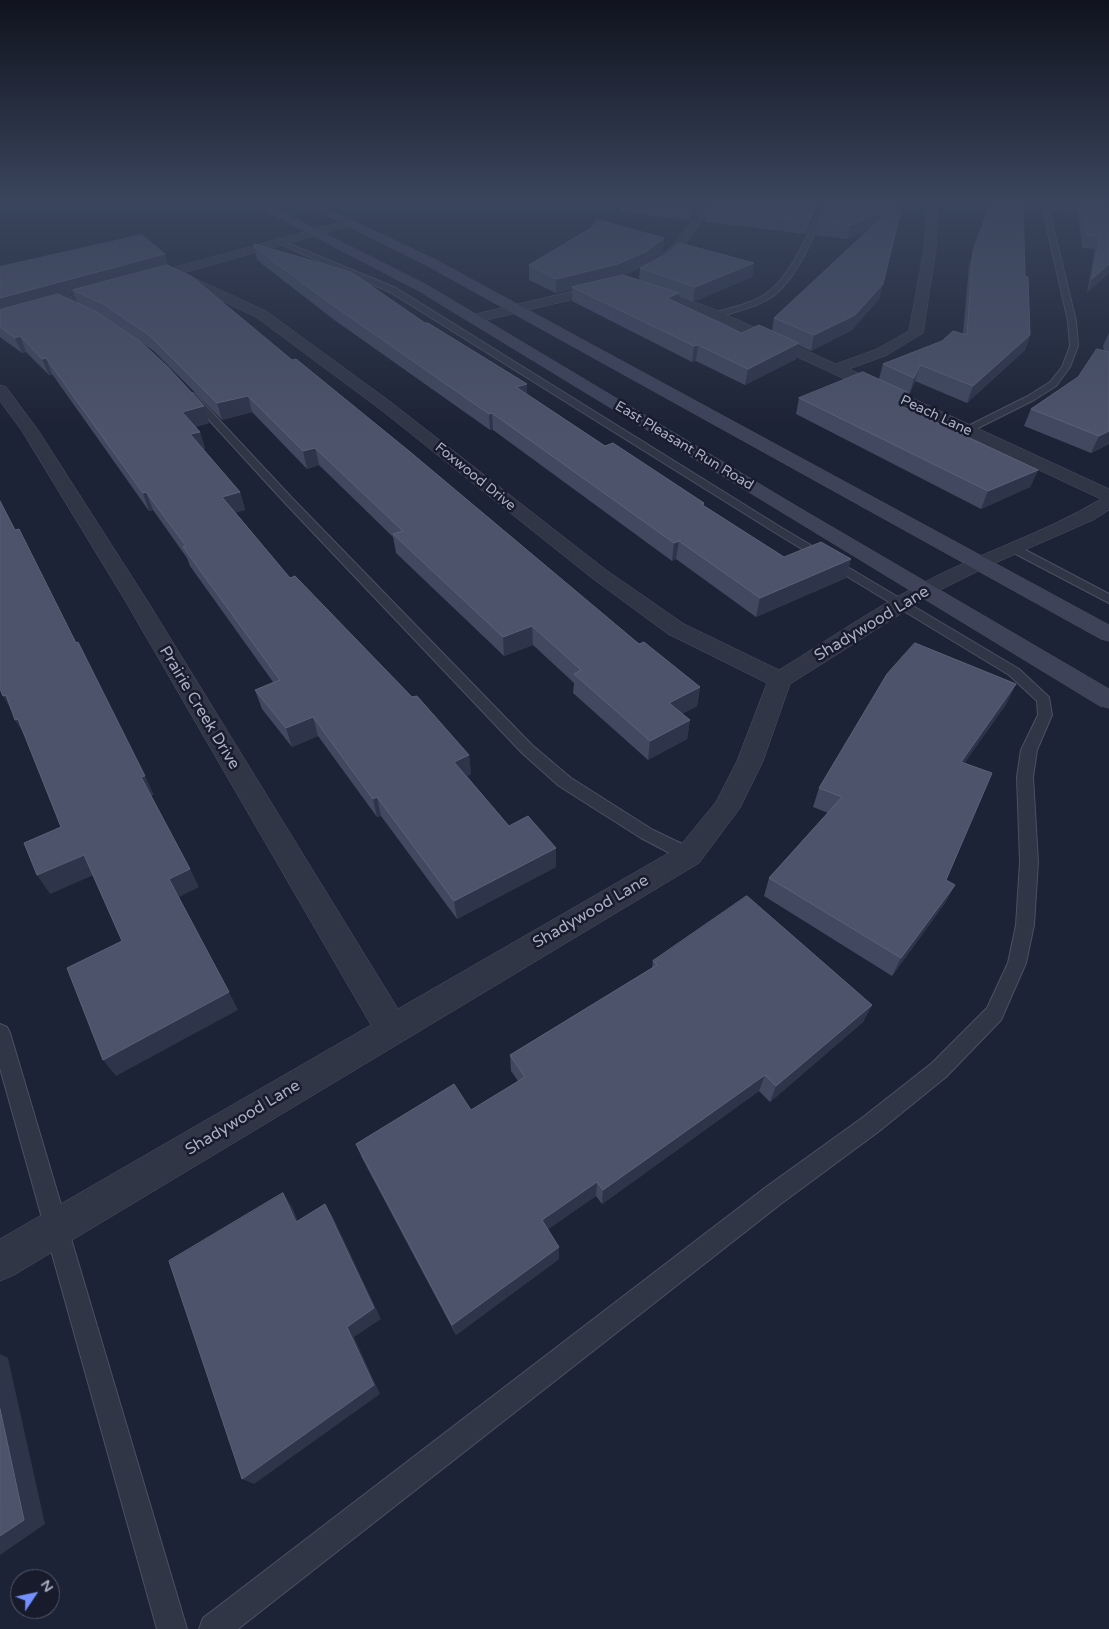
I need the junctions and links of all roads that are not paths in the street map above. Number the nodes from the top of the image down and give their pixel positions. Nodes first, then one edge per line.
1 (184, 278) edge
2 (365, 278) edge
3 (404, 278) edge
4 (459, 278) edge
5 (785, 278) edge
6 (925, 278) edge
7 (1062, 278) edge
8 (126, 285) edge
9 (63, 303) junction
10 (516, 309) junction
11 (79, 311) edge
12 (716, 315) junction
13 (474, 320) junction
14 (0, 321) edge
15 (836, 369) junction
16 (183, 386) edge
17 (0, 390) edge
18 (967, 430) junction
19 (1109, 496) edge
20 (1109, 502) edge
21 (1014, 548) junction
22 (979, 563) junction
23 (925, 590) junction
24 (1109, 598) edge
25 (902, 605) junction
26 (1109, 634) edge
27 (780, 680) junction
28 (1109, 700) edge
29 (689, 855) junction
30 (392, 1030) junction
31 (0, 1034) edge
32 (57, 1228) junction
33 (0, 1261) edge
34 (172, 1629) edge
35 (214, 1629) edge

1 - 27 street, Foxwood Drive
2 - 25 lane
3 - 13 main road, East Pleasant Run Road
4 - 10 main road
5 - 12 lane
6 - 15 street
7 - 18 lane
8 - 9 street
9 - 11 lane
9 - 14 street
10 - 12 street, Peach Lane
10 - 13 street
10 - 22 main road
12 - 15 street, Peach Lane
13 - 23 main road, East Pleasant Run Road
15 - 18 street, Peach Lane
16 - 29 lane
17 - 30 street, Prairie Creek Drive
18 - 19 street, Peach Lane
20 - 21 street, Shadywood Lane
21 - 22 street, Shadywood Lane
21 - 24 lane
22 - 23 street, Shadywood Lane
22 - 26 main road
23 - 25 street, Shadywood Lane
23 - 28 main road, East Pleasant Run Road
25 - 27 street, Shadywood Lane
25 - 35 lane
27 - 29 street, Shadywood Lane
29 - 30 street, Shadywood Lane
30 - 32 street, Shadywood Lane
31 - 32 lane
32 - 33 street, Shadywood Lane
32 - 34 lane

